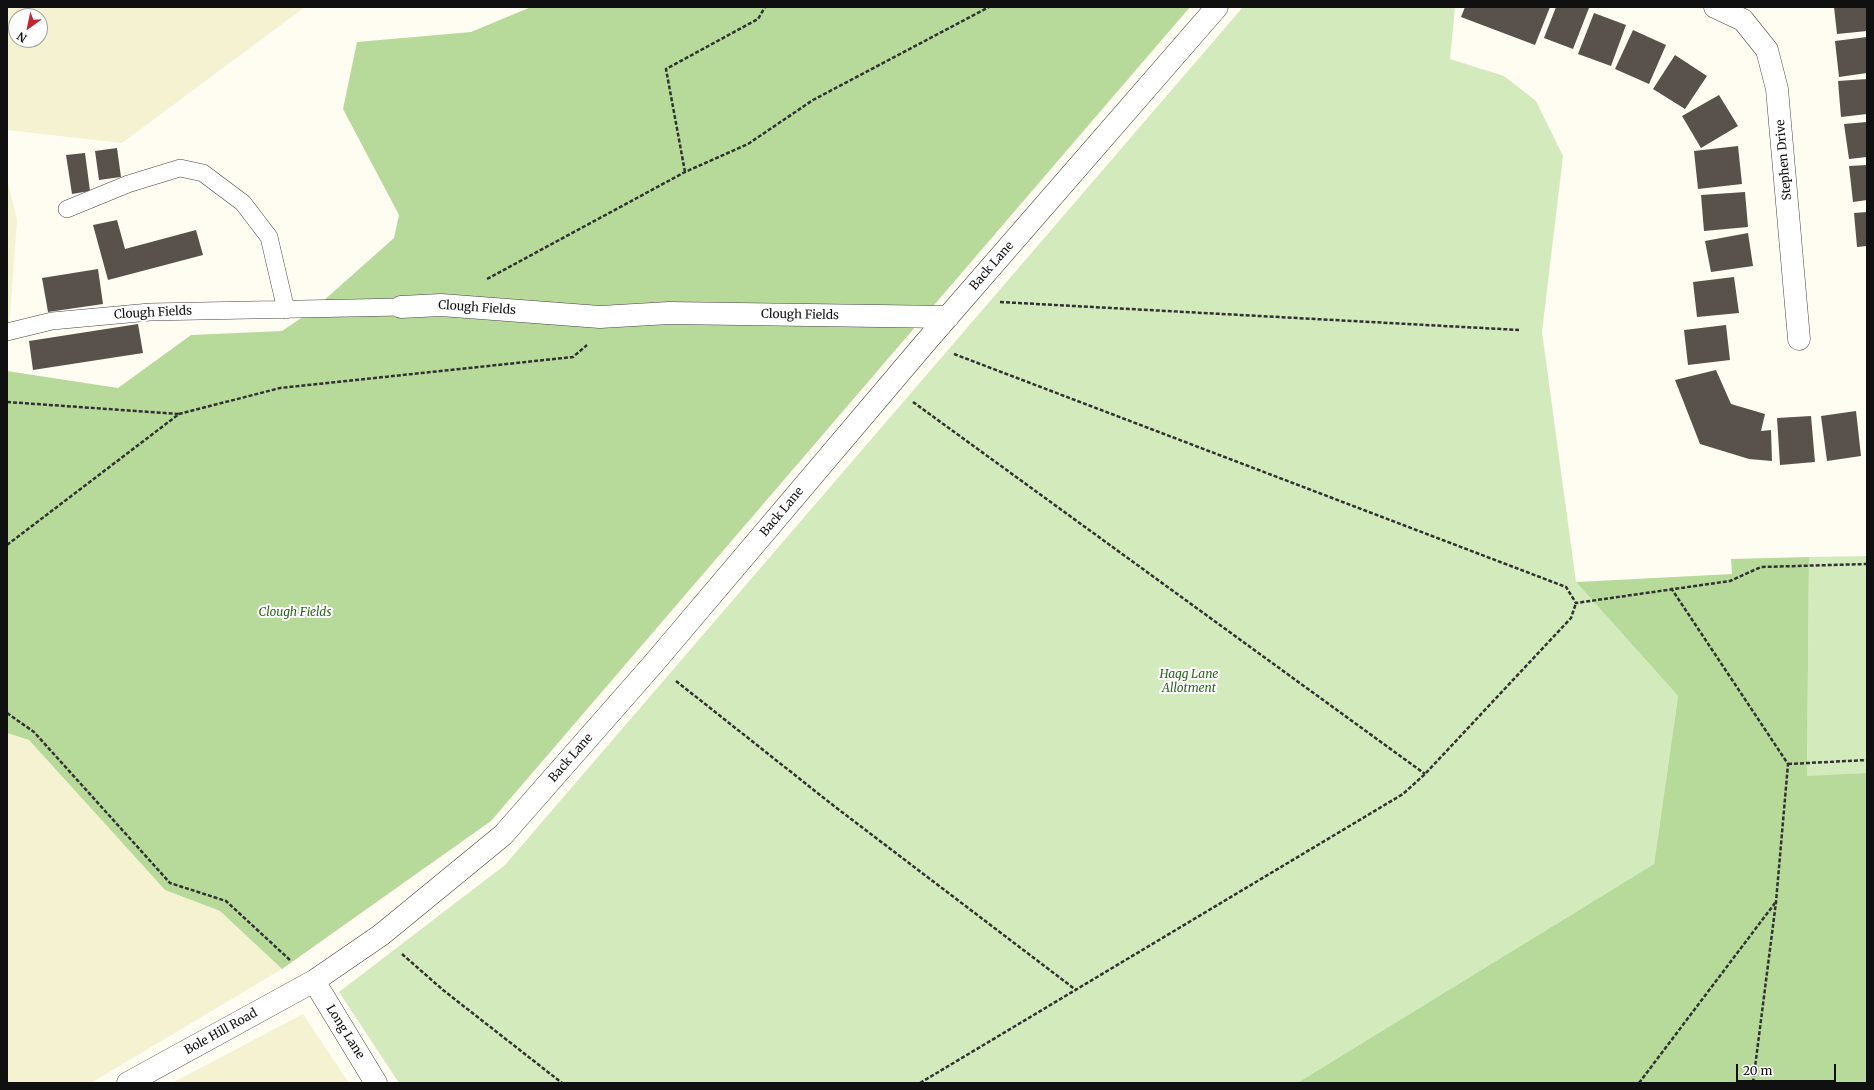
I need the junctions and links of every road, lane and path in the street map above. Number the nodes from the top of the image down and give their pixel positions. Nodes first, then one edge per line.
1 (765, 7) edge
2 (989, 7) edge
3 (1217, 7) edge
4 (1715, 7) edge
5 (686, 172) junction
6 (67, 210) dead end
7 (482, 282) dead end
8 (962, 300) junction
9 (401, 307) joint
10 (286, 310) junction
11 (948, 316) junction
12 (600, 317) junction
13 (1518, 330) dead end
14 (7, 332) edge
15 (1799, 340) dead end
16 (925, 343) junction
17 (890, 385) junction
18 (7, 402) edge
19 (179, 414) junction
20 (7, 545) edge
21 (1867, 564) edge
22 (1671, 588) junction
23 (1576, 603) junction
24 (654, 663) junction
25 (7, 713) edge
26 (1867, 760) edge
27 (1788, 764) junction
28 (1425, 774) junction
29 (1776, 902) junction
30 (381, 935) junction
31 (314, 981) junction
32 (1076, 990) junction
33 (128, 1083) edge
34 (376, 1083) edge
35 (562, 1083) edge
36 (920, 1083) edge
37 (1639, 1083) edge
38 (1753, 1083) edge

1 - 5 path
2 - 5 path
3 - 8 street, Back Lane
4 - 15 street, Stephen Drive
5 - 7 path
6 - 10 lane
8 - 11 street, Back Lane
8 - 13 path
9 - 10 lane, Clough Fields
9 - 12 street, Clough Fields
10 - 14 lane, Clough Fields
11 - 12 street, Clough Fields
11 - 16 street, Back Lane
12 - 19 path
16 - 17 street, Back Lane
16 - 23 path
17 - 24 street, Back Lane
17 - 28 path
18 - 19 path
19 - 20 path
21 - 22 path
22 - 23 path
22 - 27 path
23 - 28 path
24 - 30 street, Back Lane
24 - 32 path
25 - 31 path
26 - 27 path
27 - 29 path
28 - 32 path
29 - 37 path
29 - 38 path
30 - 31 street, Back Lane
30 - 35 path
31 - 33 street, Bole Hill Road
31 - 34 street, Long Lane
32 - 36 path

